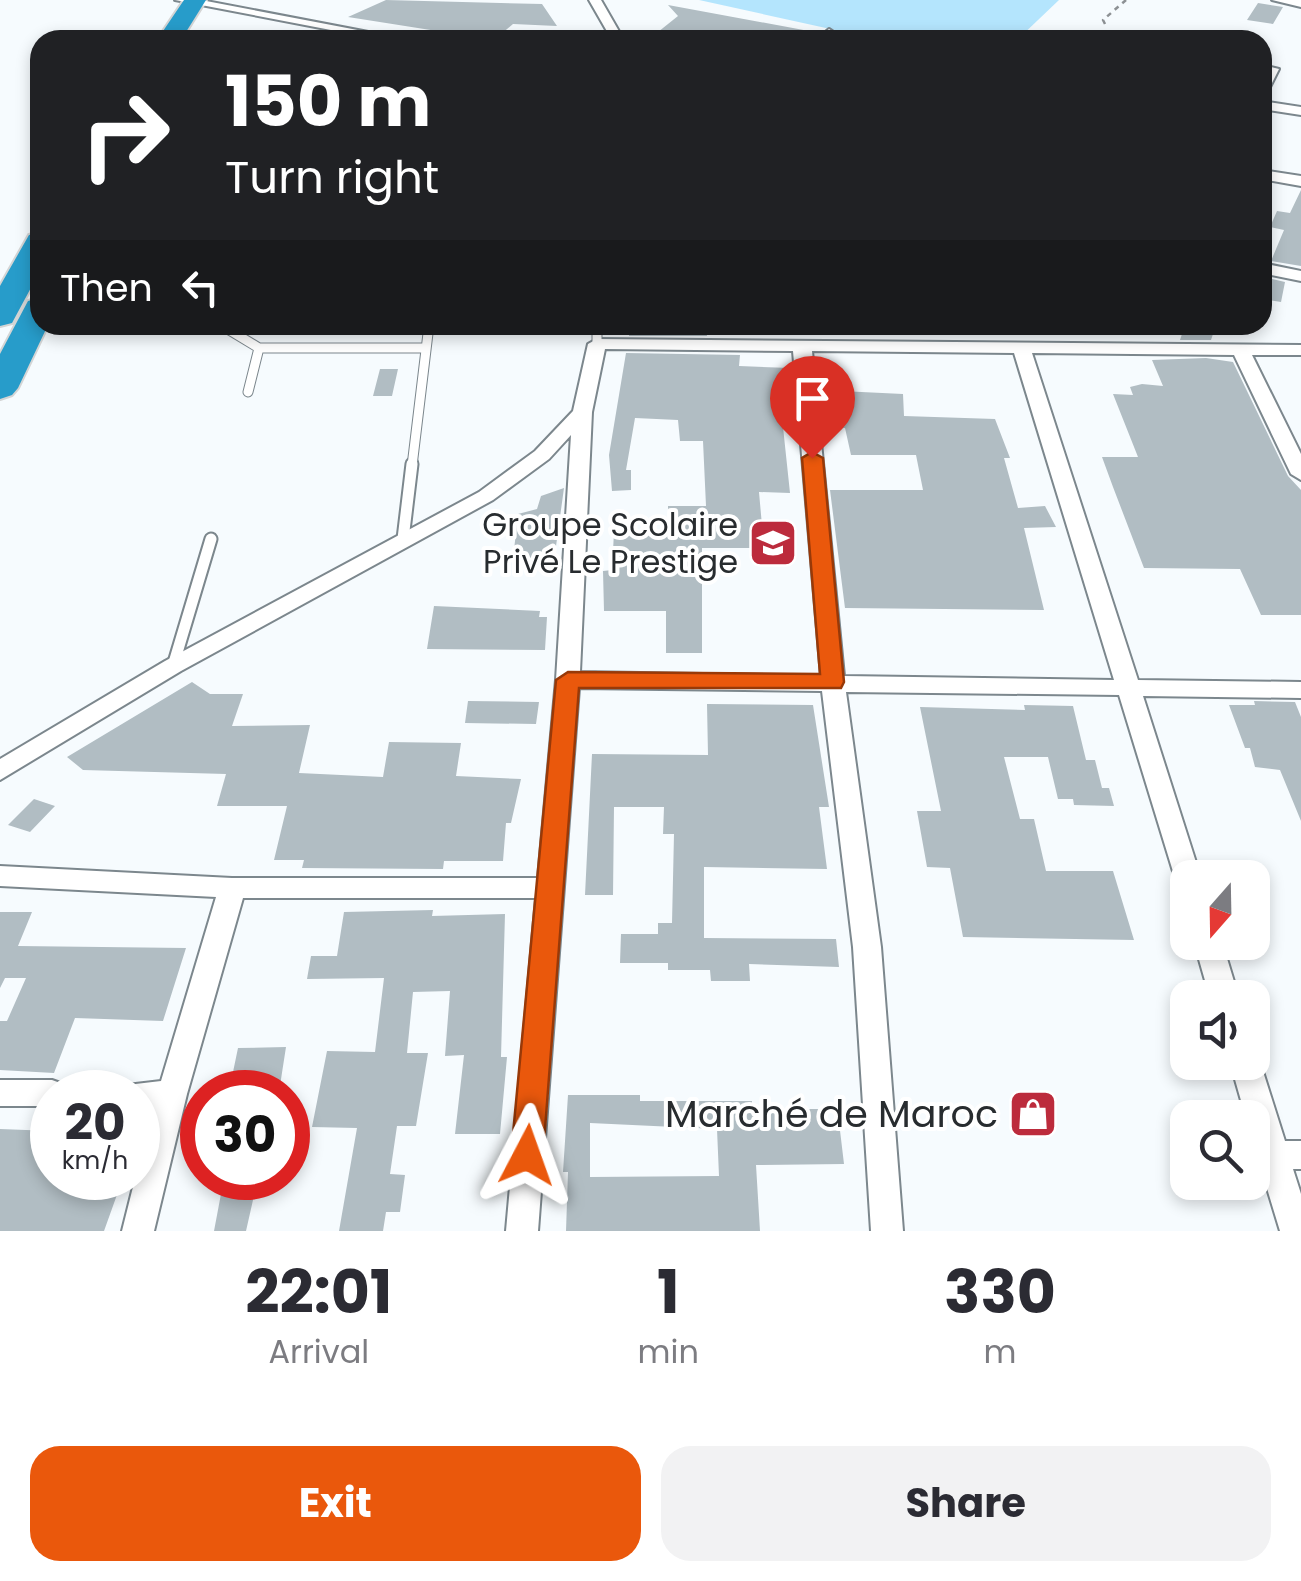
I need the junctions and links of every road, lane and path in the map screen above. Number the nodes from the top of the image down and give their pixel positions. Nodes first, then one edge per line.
1 (594, 0) edge
2 (1126, 0) edge
3 (1278, 0) edge
4 (200, 2) edge
5 (1301, 3) edge
6 (177, 30) edge
7 (195, 30) edge
8 (350, 30) edge
9 (612, 30) edge
10 (1106, 30) edge
11 (1272, 107) edge
12 (1301, 111) edge
13 (1272, 176) edge
14 (1301, 181) edge
15 (30, 260) edge
16 (1272, 270) edge
17 (1301, 276) edge
18 (0, 316) edge
19 (30, 328) edge
20 (238, 335) edge
21 (427, 335) edge
22 (597, 335) edge
23 (614, 335) edge
24 (903, 335) edge
25 (802, 346) junction
26 (905, 346) junction
27 (1238, 347) junction
28 (260, 348) junction
29 (425, 348) junction
30 (1022, 348) junction
31 (1301, 350) edge
32 (0, 388) edge
33 (248, 392) dead end
34 (582, 412) junction
35 (1301, 474) edge
36 (210, 539) dead end
37 (403, 539) junction
38 (174, 666) junction
39 (568, 680) junction
40 (832, 682) junction
41 (1130, 688) junction
42 (1301, 690) edge
43 (0, 771) edge
44 (1183, 860) edge
45 (0, 876) edge
46 (232, 888) junction
47 (547, 888) junction
48 (1253, 1080) edge
49 (0, 1093) edge
50 (30, 1093) edge
51 (160, 1094) edge
52 (172, 1094) junction
53 (1288, 1155) edge
54 (138, 1231) edge
55 (522, 1231) edge
56 (886, 1231) edge
57 (1296, 1231) edge

1 - 9 street
2 - 10 path
3 - 5 street
4 - 6 highway
4 - 7 highway
4 - 8 street
11 - 12 street
13 - 14 street
15 - 18 highway
16 - 17 street
19 - 32 highway
20 - 28 lane
21 - 29 lane
22 - 34 street
23 - 25 street
24 - 26 street
25 - 26 street
25 - 40 street
26 - 30 street
27 - 30 street
27 - 31 street
27 - 35 street
28 - 29 lane
28 - 33 lane
29 - 37 lane
30 - 41 street
34 - 37 street
34 - 39 street
36 - 38 lane
37 - 38 street
38 - 43 street
39 - 40 street
39 - 47 street
40 - 41 street
40 - 56 street
41 - 42 street
41 - 44 street
45 - 46 street
46 - 47 street
46 - 52 street
47 - 55 street
48 - 53 street
49 - 50 street
51 - 52 street
52 - 54 street
53 - 57 street

